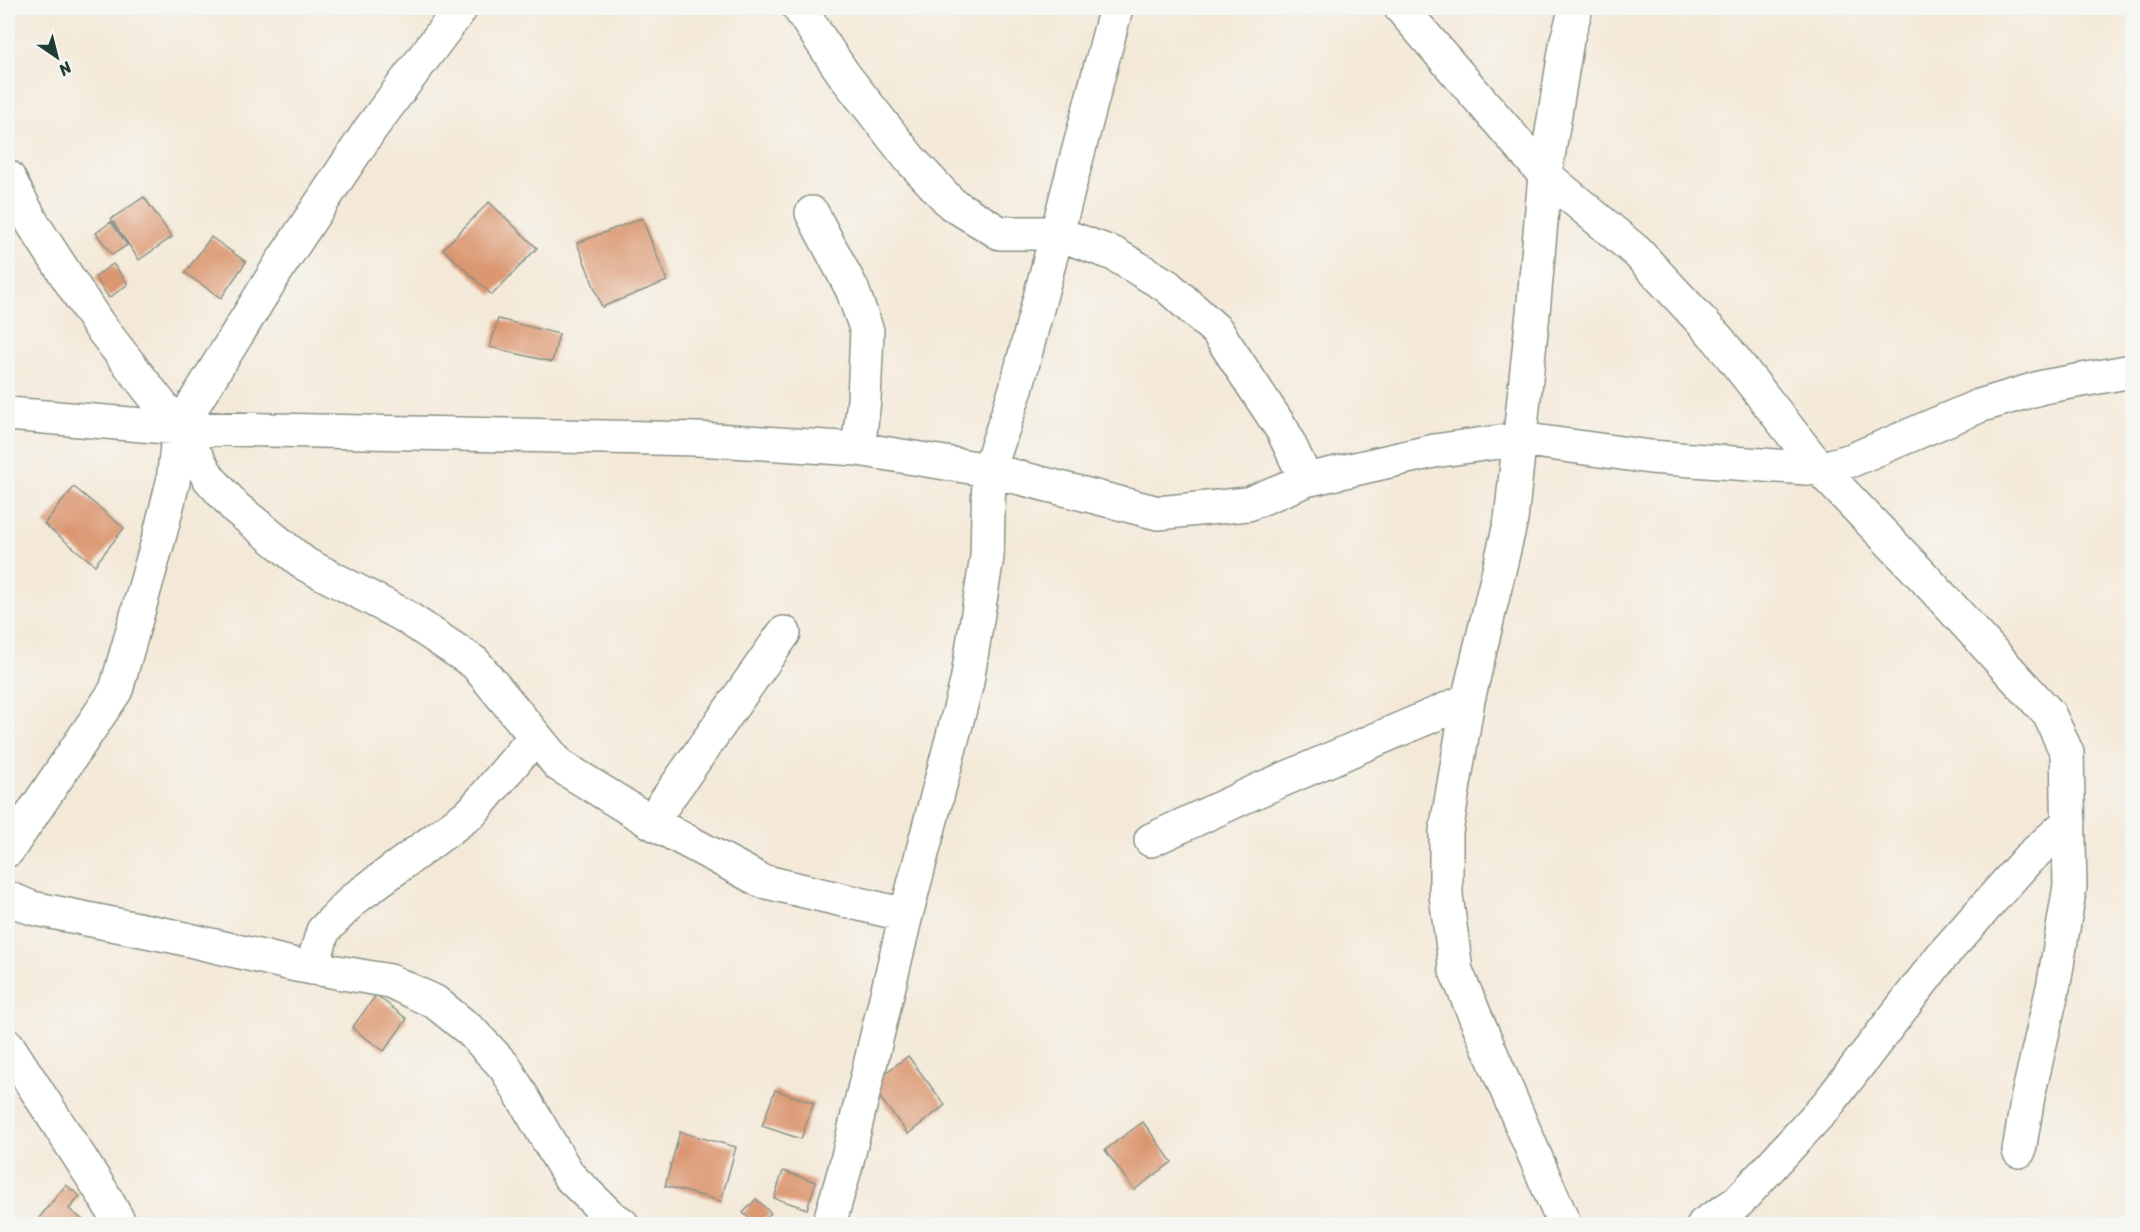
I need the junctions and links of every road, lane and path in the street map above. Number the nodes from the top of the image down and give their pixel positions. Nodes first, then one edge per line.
1 (461, 8) edge
2 (799, 8) edge
3 (1116, 8) edge
4 (1401, 8) edge
5 (1576, 8) edge
6 (1545, 175) junction
7 (8, 177) edge
8 (812, 213) dead end
9 (1056, 233) junction
10 (2130, 377) edge
11 (8, 414) edge
12 (179, 428) junction
13 (1520, 440) junction
14 (858, 449) junction
15 (1820, 469) junction
16 (989, 470) junction
17 (1306, 480) junction
18 (784, 633) dead end
19 (1468, 700) junction
20 (535, 737) junction
21 (651, 822) junction
22 (2069, 822) junction
23 (1151, 840) dead end
24 (8, 850) edge
25 (8, 898) edge
26 (906, 915) junction
27 (312, 968) junction
28 (8, 1046) edge
29 (2019, 1151) dead end
30 (120, 1224) edge
31 (622, 1224) edge
32 (828, 1224) edge
33 (1564, 1224) edge
34 (1704, 1224) edge

1 - 12 street
2 - 9 street
3 - 9 street
4 - 6 street
5 - 6 street
6 - 13 street
6 - 15 street
7 - 12 street
8 - 14 street
9 - 16 street
9 - 17 street
10 - 15 street
11 - 12 street
12 - 14 street
12 - 20 street
12 - 24 street
13 - 15 street
13 - 17 street
13 - 19 street
14 - 16 street
15 - 22 street
16 - 17 street
16 - 26 street
18 - 21 street
19 - 23 street
19 - 33 street
20 - 21 street
20 - 27 street
21 - 26 street
22 - 29 street
22 - 34 street
25 - 27 street
26 - 32 street
27 - 31 street
28 - 30 street

